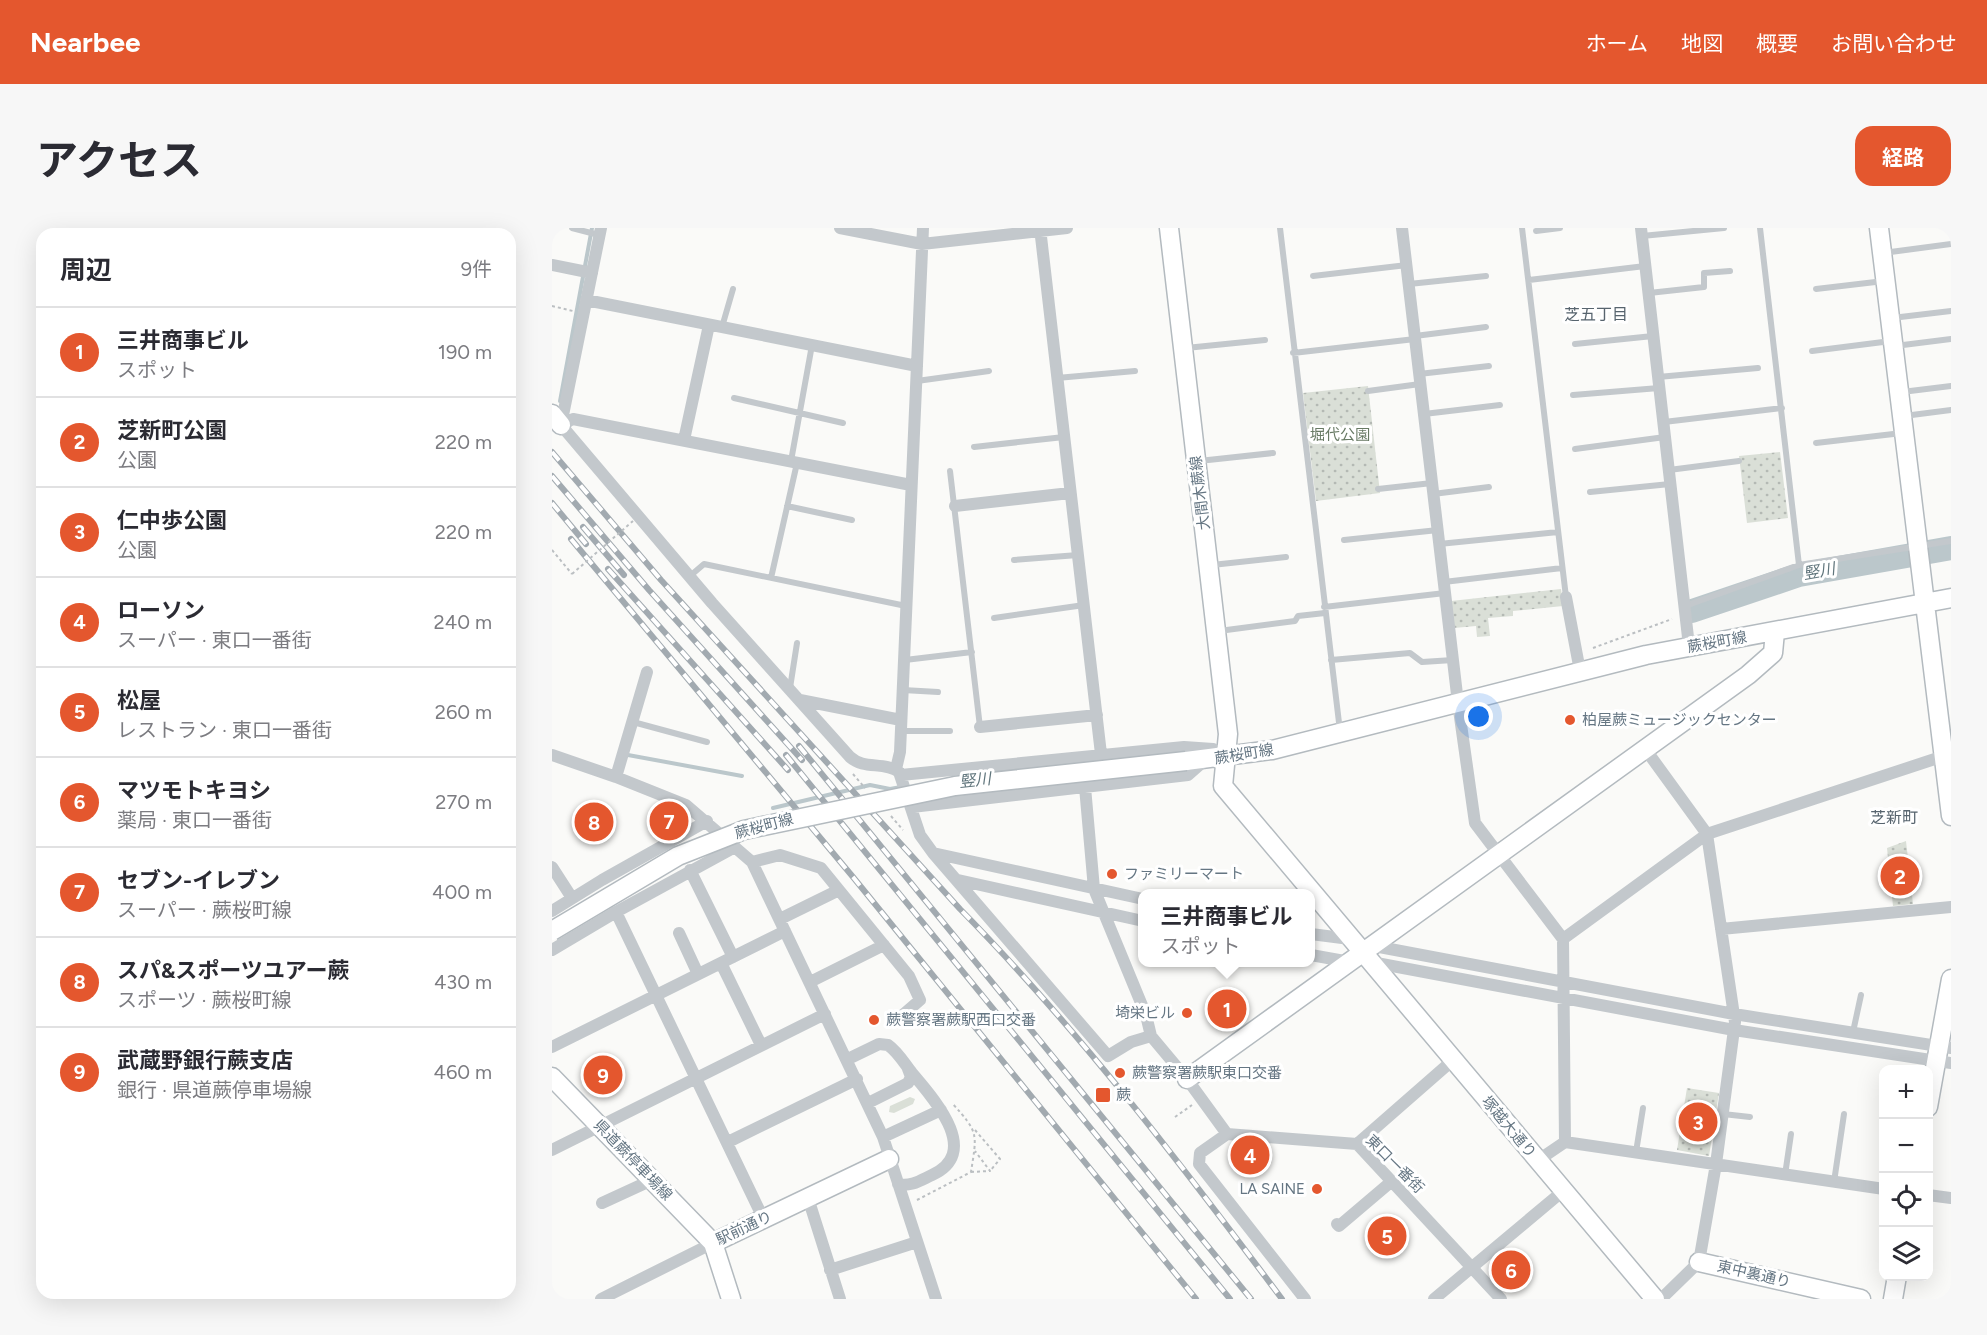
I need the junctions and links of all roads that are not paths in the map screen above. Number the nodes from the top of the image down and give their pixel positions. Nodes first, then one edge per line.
1 (572, 228) edge
2 (840, 228) edge
3 (923, 228) edge
4 (1067, 228) edge
5 (1169, 228) edge
6 (1280, 228) edge
7 (1402, 228) edge
8 (1522, 228) edge
9 (1560, 228) edge
10 (1724, 228) edge
11 (1760, 228) edge
12 (1879, 228) edge
13 (1040, 230) edge
14 (600, 231) edge
15 (1536, 231) dead end
16 (1641, 232) edge
17 (922, 244) junction
18 (1951, 244) edge
19 (1882, 253) junction
20 (552, 265) edge
21 (1407, 265) junction
22 (1645, 266) junction
23 (1731, 271) dead end
24 (592, 273) junction
25 (1313, 276) dead end
26 (1486, 276) dead end
27 (1528, 280) junction
28 (1885, 281) junction
29 (1409, 284) junction
30 (733, 289) dead end
31 (1816, 289) dead end
32 (1648, 293) junction
33 (586, 300) junction
34 (1951, 311) edge
35 (1890, 318) junction
36 (709, 325) junction
37 (722, 327) junction
38 (1486, 327) dead end
39 (1653, 336) junction
40 (1415, 338) junction
41 (1951, 339) edge
42 (1265, 340) dead end
43 (1893, 343) junction
44 (1575, 344) dead end
45 (812, 345) junction
46 (1183, 348) junction
47 (1812, 351) dead end
48 (1293, 353) junction
49 (917, 366) junction
50 (1489, 366) dead end
51 (1758, 368) dead end
52 (1135, 370) dead end
53 (988, 371) dead end
54 (1057, 378) junction
55 (1420, 379) junction
56 (916, 381) junction
57 (1659, 382) junction
58 (1951, 386) edge
59 (1368, 391) dead end
60 (1898, 392) junction
61 (1573, 395) dead end
62 (734, 398) dead end
63 (1500, 405) dead end
64 (1782, 408) junction
65 (1951, 410) edge
66 (800, 413) junction
67 (1424, 414) junction
68 (557, 420) edge
69 (1663, 422) junction
70 (843, 423) dead end
71 (1902, 425) junction
72 (1665, 437) junction
73 (1064, 438) junction
74 (684, 440) junction
75 (1816, 443) dead end
76 (974, 447) dead end
77 (1575, 449) dead end
78 (1273, 453) dead end
79 (1196, 461) junction
80 (1739, 461) dead end
81 (794, 462) junction
82 (1669, 470) junction
83 (950, 471) dead end
84 (911, 484) junction
85 (1670, 484) junction
86 (1489, 487) dead end
87 (1433, 488) junction
88 (1378, 489) dead end
89 (1590, 492) dead end
90 (1070, 493) junction
91 (787, 506) junction
92 (955, 506) junction
93 (852, 520) dead end
94 (1438, 530) junction
95 (1558, 532) junction
96 (1344, 540) dead end
97 (1951, 542) edge
98 (1439, 544) junction
99 (1917, 552) junction
100 (1078, 555) junction
101 (1286, 557) dead end
102 (1014, 560) dead end
103 (1208, 566) junction
104 (1799, 566) junction
105 (1562, 568) junction
106 (689, 576) junction
107 (771, 578) junction
108 (1445, 588) junction
109 (1566, 597) joint
110 (1951, 598) edge
111 (1924, 603) junction
112 (1084, 605) junction
113 (906, 606) junction
114 (1325, 610) junction
115 (1681, 612) junction
116 (994, 618) dead end
117 (1216, 631) junction
118 (1775, 632) junction
119 (797, 643) dead end
120 (1689, 646) junction
121 (972, 652) junction
122 (904, 660) junction
123 (1331, 660) junction
124 (1453, 660) junction
125 (1580, 671) junction
126 (647, 672) dead end
127 (790, 688) junction
128 (902, 690) junction
129 (938, 692) dead end
130 (800, 700) junction
131 (1458, 703) junction
132 (1097, 714) junction
133 (633, 722) junction
134 (901, 725) junction
135 (980, 727) joint
136 (950, 731) dead end
137 (1340, 734) junction
138 (707, 742) dead end
139 (1646, 750) junction
140 (1101, 754) junction
141 (1947, 754) edge
142 (552, 755) edge
143 (1225, 758) junction
144 (1205, 760) junction
145 (899, 772) junction
146 (616, 777) junction
147 (1085, 786) junction
148 (912, 807) junction
149 (1951, 816) edge
150 (707, 821) junction
151 (1707, 834) junction
152 (735, 847) junction
153 (933, 854) junction
154 (1501, 856) junction
155 (752, 862) junction
156 (552, 867) edge
157 (690, 870) junction
158 (958, 880) junction
159 (1094, 889) junction
160 (1308, 889) edge
161 (840, 891) junction
162 (1315, 897) edge
163 (572, 898) junction
164 (1138, 898) edge
165 (1951, 907) edge
166 (552, 911) edge
167 (616, 912) junction
168 (1101, 912) junction
169 (1138, 920) edge
170 (782, 925) junction
171 (1721, 929) junction
172 (552, 931) edge
173 (679, 933) dead end
174 (1315, 935) edge
175 (1350, 939) junction
176 (1563, 939) junction
177 (884, 945) junction
178 (552, 950) edge
179 (1315, 955) edge
180 (1365, 956) junction
181 (733, 957) junction
182 (721, 963) junction
183 (698, 974) junction
184 (1951, 979) edge
185 (810, 982) junction
186 (1563, 983) junction
187 (1861, 995) dead end
188 (656, 996) junction
189 (1564, 997) junction
190 (825, 1014) junction
191 (1734, 1014) junction
192 (897, 1020) dead end
193 (1734, 1030) junction
194 (1853, 1033) junction
195 (1150, 1036) junction
196 (762, 1046) junction
197 (552, 1047) edge
198 (1945, 1054) edge
199 (848, 1059) junction
200 (1453, 1060) junction
201 (908, 1069) junction
202 (552, 1077) edge
203 (695, 1078) junction
204 (857, 1079) junction
205 (1187, 1079) junction
206 (1933, 1094) edge
207 (868, 1103) junction
208 (1643, 1108) dead end
209 (940, 1110) junction
210 (1723, 1114) junction
211 (1844, 1114) dead end
212 (1750, 1117) dead end
213 (599, 1125) junction
214 (1227, 1134) junction
215 (1791, 1134) dead end
216 (883, 1137) junction
217 (728, 1142) junction
218 (1565, 1142) junction
219 (1357, 1143) junction
220 (552, 1150) edge
221 (1636, 1152) junction
222 (889, 1159) junction
223 (1538, 1161) junction
224 (1716, 1164) junction
225 (1785, 1175) junction
226 (652, 1180) junction
227 (1392, 1181) junction
228 (1834, 1182) junction
229 (898, 1184) junction
230 (1879, 1188) edge
231 (1563, 1191) junction
232 (1933, 1196) edge
233 (808, 1198) junction
234 (1951, 1198) edge
235 (602, 1203) dead end
236 (764, 1220) junction
237 (1337, 1224) dead end
238 (917, 1242) junction
239 (713, 1243) junction
240 (1699, 1262) junction
241 (1472, 1268) junction
242 (830, 1270) junction
243 (1896, 1281) edge
244 (601, 1299) edge
245 (731, 1299) edge
246 (840, 1299) edge
247 (936, 1299) edge
248 (1305, 1299) edge
249 (1434, 1299) edge
250 (1500, 1299) edge
251 (1655, 1299) edge
252 (1661, 1299) edge
253 (1861, 1299) edge
254 (1893, 1299) edge

1 - 14 lane
2 - 17 street
3 - 17 street
4 - 13 street
5 - 46 main road, 大間木蕨線
6 - 48 lane
7 - 21 street
8 - 27 lane
9 - 15 lane
10 - 16 lane
11 - 64 lane
12 - 19 main road
13 - 17 street
13 - 54 street
14 - 24 street
16 - 22 street
17 - 49 street
18 - 19 lane
19 - 28 main road
20 - 24 street
21 - 25 lane
21 - 29 street
22 - 27 lane
22 - 32 street
23 - 32 lane
24 - 33 street
26 - 29 lane
27 - 95 lane
28 - 31 lane
28 - 35 main road
29 - 40 street
30 - 37 lane
32 - 39 street
33 - 36 street
33 - 68 street
34 - 35 lane
35 - 43 main road
36 - 37 street
36 - 74 street
37 - 45 street
38 - 40 lane
39 - 44 lane
39 - 57 street
40 - 48 lane
40 - 55 street
41 - 43 lane
42 - 46 lane
43 - 47 lane
43 - 60 main road
45 - 49 street
45 - 66 lane
46 - 79 main road, 大間木蕨線
48 - 114 lane
49 - 56 street
50 - 55 lane
51 - 57 lane
52 - 54 lane
53 - 56 lane
54 - 73 street
55 - 59 lane
55 - 67 street
56 - 84 street
57 - 61 lane
57 - 69 street
58 - 60 lane
60 - 71 main road
62 - 66 lane
63 - 67 lane
64 - 69 lane
64 - 104 lane
65 - 71 lane
66 - 70 lane
66 - 81 lane
67 - 87 street
68 - 74 street
68 - 106 street
69 - 72 street
71 - 75 lane
71 - 99 main road
72 - 77 lane
72 - 82 street
73 - 76 lane
73 - 90 street
74 - 81 street
78 - 79 lane
79 - 103 main road, 大間木蕨線
80 - 82 lane
81 - 84 street
81 - 91 lane
82 - 85 street
83 - 92 lane
84 - 113 street
85 - 89 lane
85 - 115 street
86 - 87 lane
87 - 88 lane
87 - 94 street
90 - 92 street
90 - 100 street
91 - 93 lane
91 - 107 lane
92 - 121 lane
94 - 96 lane
94 - 98 street
95 - 98 lane
95 - 105 lane
97 - 99 lane
98 - 108 street
99 - 104 lane
99 - 111 main road
100 - 102 lane
100 - 112 street
101 - 103 lane
103 - 117 main road, 大間木蕨線
104 - 115 lane
105 - 108 lane
105 - 109 lane
106 - 107 lane
106 - 127 street
107 - 113 lane
108 - 114 lane
108 - 124 street
109 - 125 street
110 - 111 main road, 蕨桜町線
111 - 118 main road, 蕨桜町線
111 - 141 main road
112 - 116 lane
112 - 132 street
113 - 122 street
114 - 117 lane
114 - 123 lane
115 - 120 street
117 - 143 main road, 大間木蕨線
118 - 120 main road, 蕨桜町線
118 - 139 main road
119 - 127 lane
120 - 125 main road, 蕨桜町線
121 - 122 lane
121 - 135 lane
122 - 128 street
123 - 124 lane
123 - 137 lane
124 - 131 street
125 - 131 main road, 蕨桜町線
126 - 133 street
127 - 130 street
128 - 129 lane
128 - 134 street
130 - 134 street
130 - 145 street
131 - 137 main road, 蕨桜町線
131 - 154 street
132 - 135 street
132 - 140 street
133 - 138 lane
133 - 146 street
134 - 136 lane
134 - 145 street
137 - 143 main road, 蕨桜町線
139 - 151 street
139 - 154 main road
140 - 143 street
140 - 145 street
141 - 149 main road
141 - 151 street
142 - 146 street
143 - 144 main road, 蕨桜町線
143 - 160 main road, 大間木蕨線
144 - 147 street
144 - 172 main road, 蕨桜町線, bridge
145 - 148 street
146 - 150 street
147 - 148 street
147 - 159 street
148 - 153 street
150 - 152 street
150 - 163 street
151 - 171 street
151 - 176 street
152 - 155 street
152 - 157 street
153 - 158 street
153 - 159 street
154 - 176 street
154 - 180 main road
155 - 161 street
155 - 170 street
156 - 163 street
157 - 167 street
157 - 181 street
158 - 168 street
158 - 195 street
159 - 164 street
159 - 168 street
161 - 170 street
161 - 177 street
162 - 175 main road, 大間木蕨線
163 - 166 street
165 - 171 street
167 - 178 street
167 - 188 street
168 - 169 street
168 - 195 street
170 - 181 street
170 - 185 street
171 - 191 street
173 - 183 street
174 - 175 street
175 - 180 main road, 塚越大通り
176 - 186 street
177 - 185 street
177 - 192 street
179 - 180 street
180 - 186 street
180 - 189 street
180 - 200 main road, 塚越大通り
180 - 205 main road
181 - 182 street
182 - 183 street
182 - 196 street
183 - 188 street
184 - 198 main road
185 - 190 street
186 - 189 street
186 - 191 street
187 - 194 lane
188 - 197 street
188 - 203 street
189 - 193 street
189 - 218 street
190 - 196 street
190 - 199 street
191 - 193 street
191 - 194 street
193 - 198 street
193 - 210 street
194 - 198 street
195 - 205 street
196 - 203 street
198 - 206 main road
199 - 201 street
199 - 204 street
200 - 219 street
200 - 223 main road, 塚越大通り
201 - 207 street
201 - 209 street
202 - 213 main road, 県道蕨停車場線
203 - 213 street
203 - 217 street
204 - 207 street
204 - 217 street
205 - 214 street
207 - 216 street
208 - 221 lane
209 - 216 street
209 - 229 street
210 - 212 lane
210 - 224 street
211 - 228 lane
213 - 220 street
213 - 226 main road, 県道蕨停車場線
214 - 219 street, 東口一番街
214 - 248 street
215 - 225 lane
216 - 222 street
217 - 236 street
218 - 221 street
218 - 223 street
219 - 227 street, 東口一番街
221 - 224 street
222 - 229 street
222 - 233 main road, 駅前通り
223 - 231 main road, 塚越大通り
224 - 225 street
224 - 240 street
225 - 228 street
226 - 235 street
226 - 239 main road, 県道蕨停車場線
227 - 237 street
227 - 241 street, 東口一番街
228 - 230 street
229 - 238 street
231 - 241 street
231 - 251 main road, 塚越大通り
232 - 234 street
233 - 236 main road, 駅前通り
233 - 242 street
236 - 239 main road, 駅前通り
238 - 242 street
238 - 247 street
239 - 244 street, 駅前通り
239 - 245 main road
240 - 252 street, 東中裏通り
240 - 253 main road, 東中裏通り
241 - 249 street
241 - 250 street, 東口一番街
242 - 246 street
243 - 254 main road

